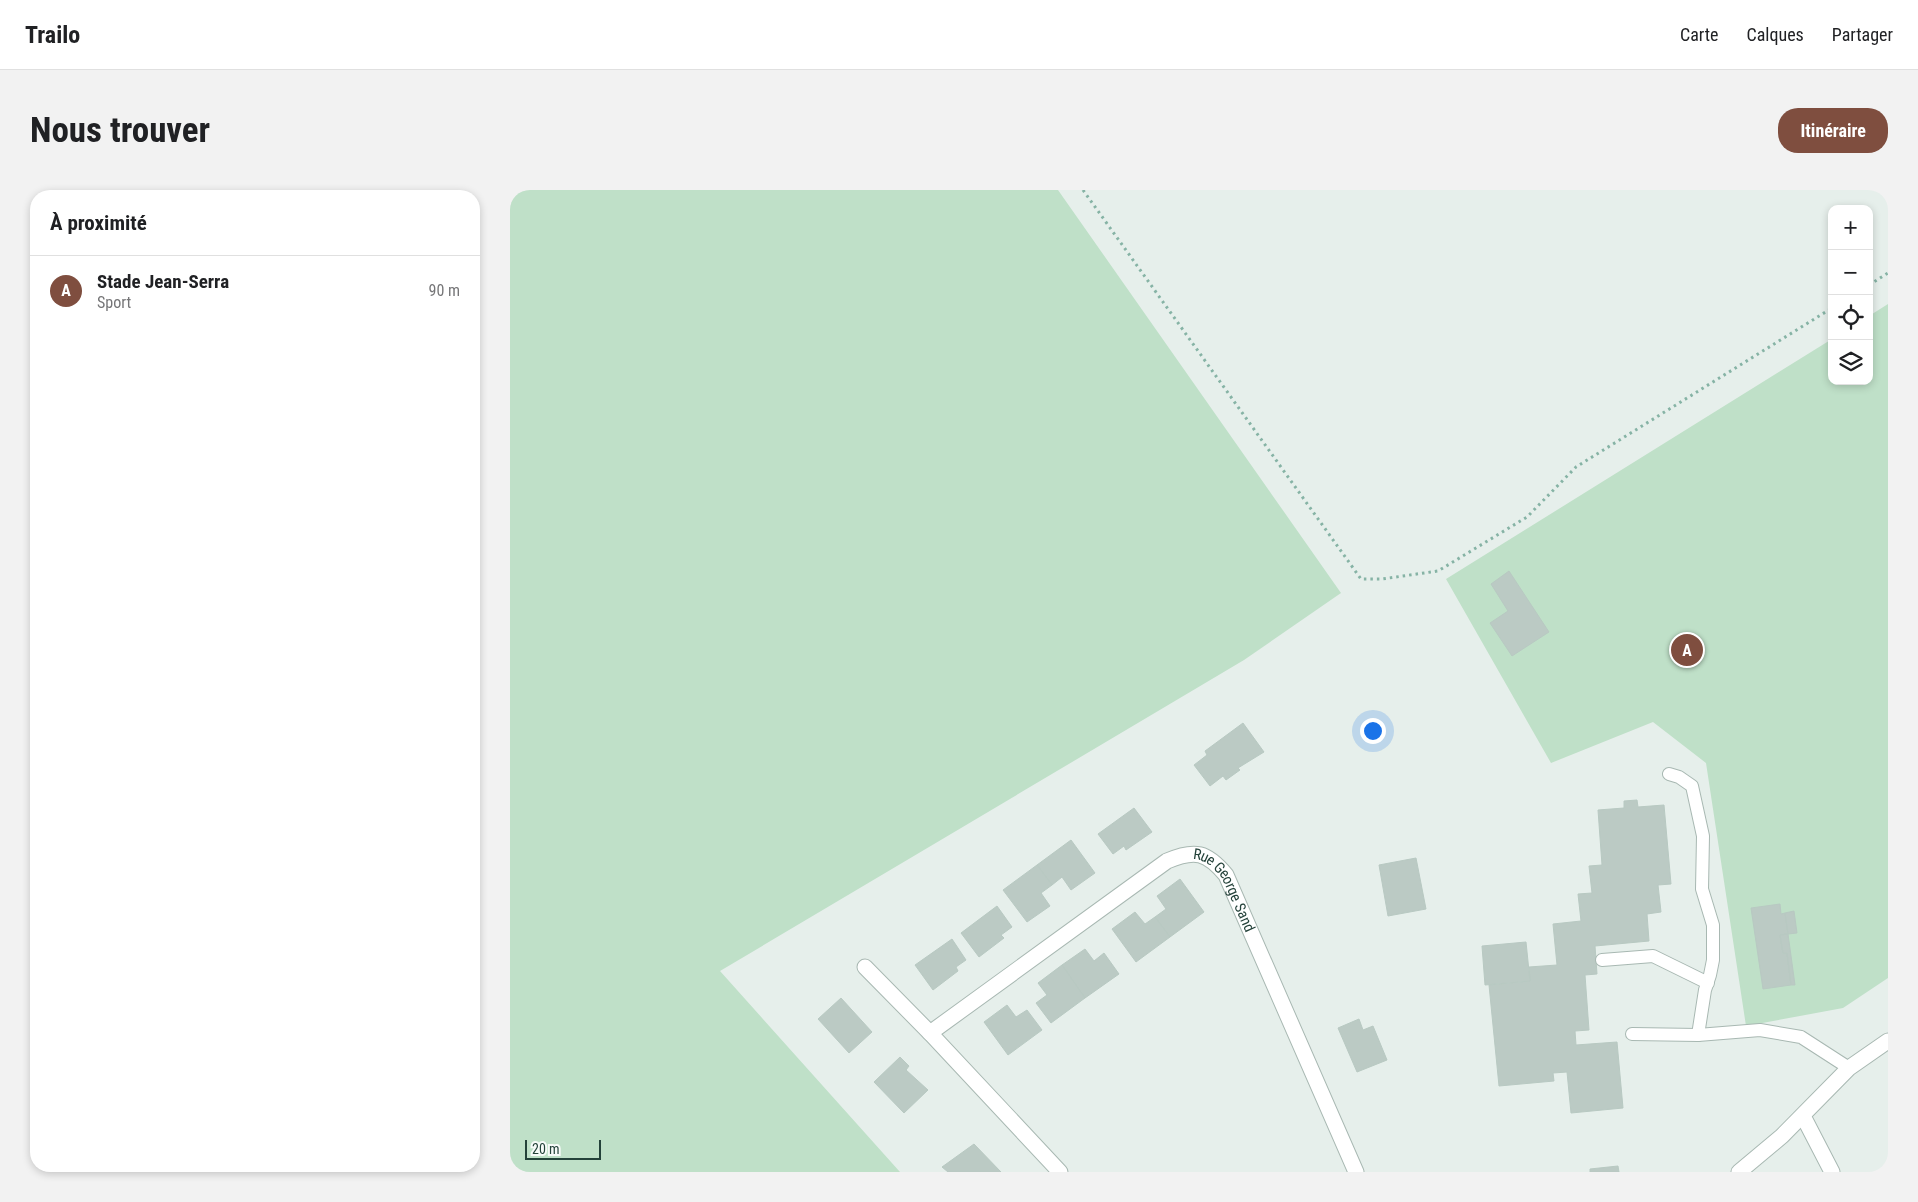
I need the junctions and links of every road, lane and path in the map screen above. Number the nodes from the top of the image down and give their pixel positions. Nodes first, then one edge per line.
1 (1083, 190) edge
2 (1888, 273) edge
3 (1873, 282) edge
4 (1828, 310) edge
5 (1669, 774) dead end
6 (1602, 960) dead end
7 (865, 968) dead end
8 (1708, 983) junction
9 (930, 1033) junction
10 (1632, 1034) dead end
11 (1698, 1035) junction
12 (1888, 1041) edge
13 (1849, 1068) junction
14 (1803, 1116) junction
15 (1060, 1172) edge
16 (1356, 1172) edge
17 (1739, 1172) edge
18 (1832, 1172) edge

1 - 4 path
2 - 3 path
5 - 8 lane
6 - 8 lane
7 - 9 street
8 - 11 lane
9 - 15 street
9 - 16 street, Rue George Sand
10 - 11 lane
11 - 13 lane
12 - 13 street
13 - 14 street
14 - 17 street
14 - 18 street

